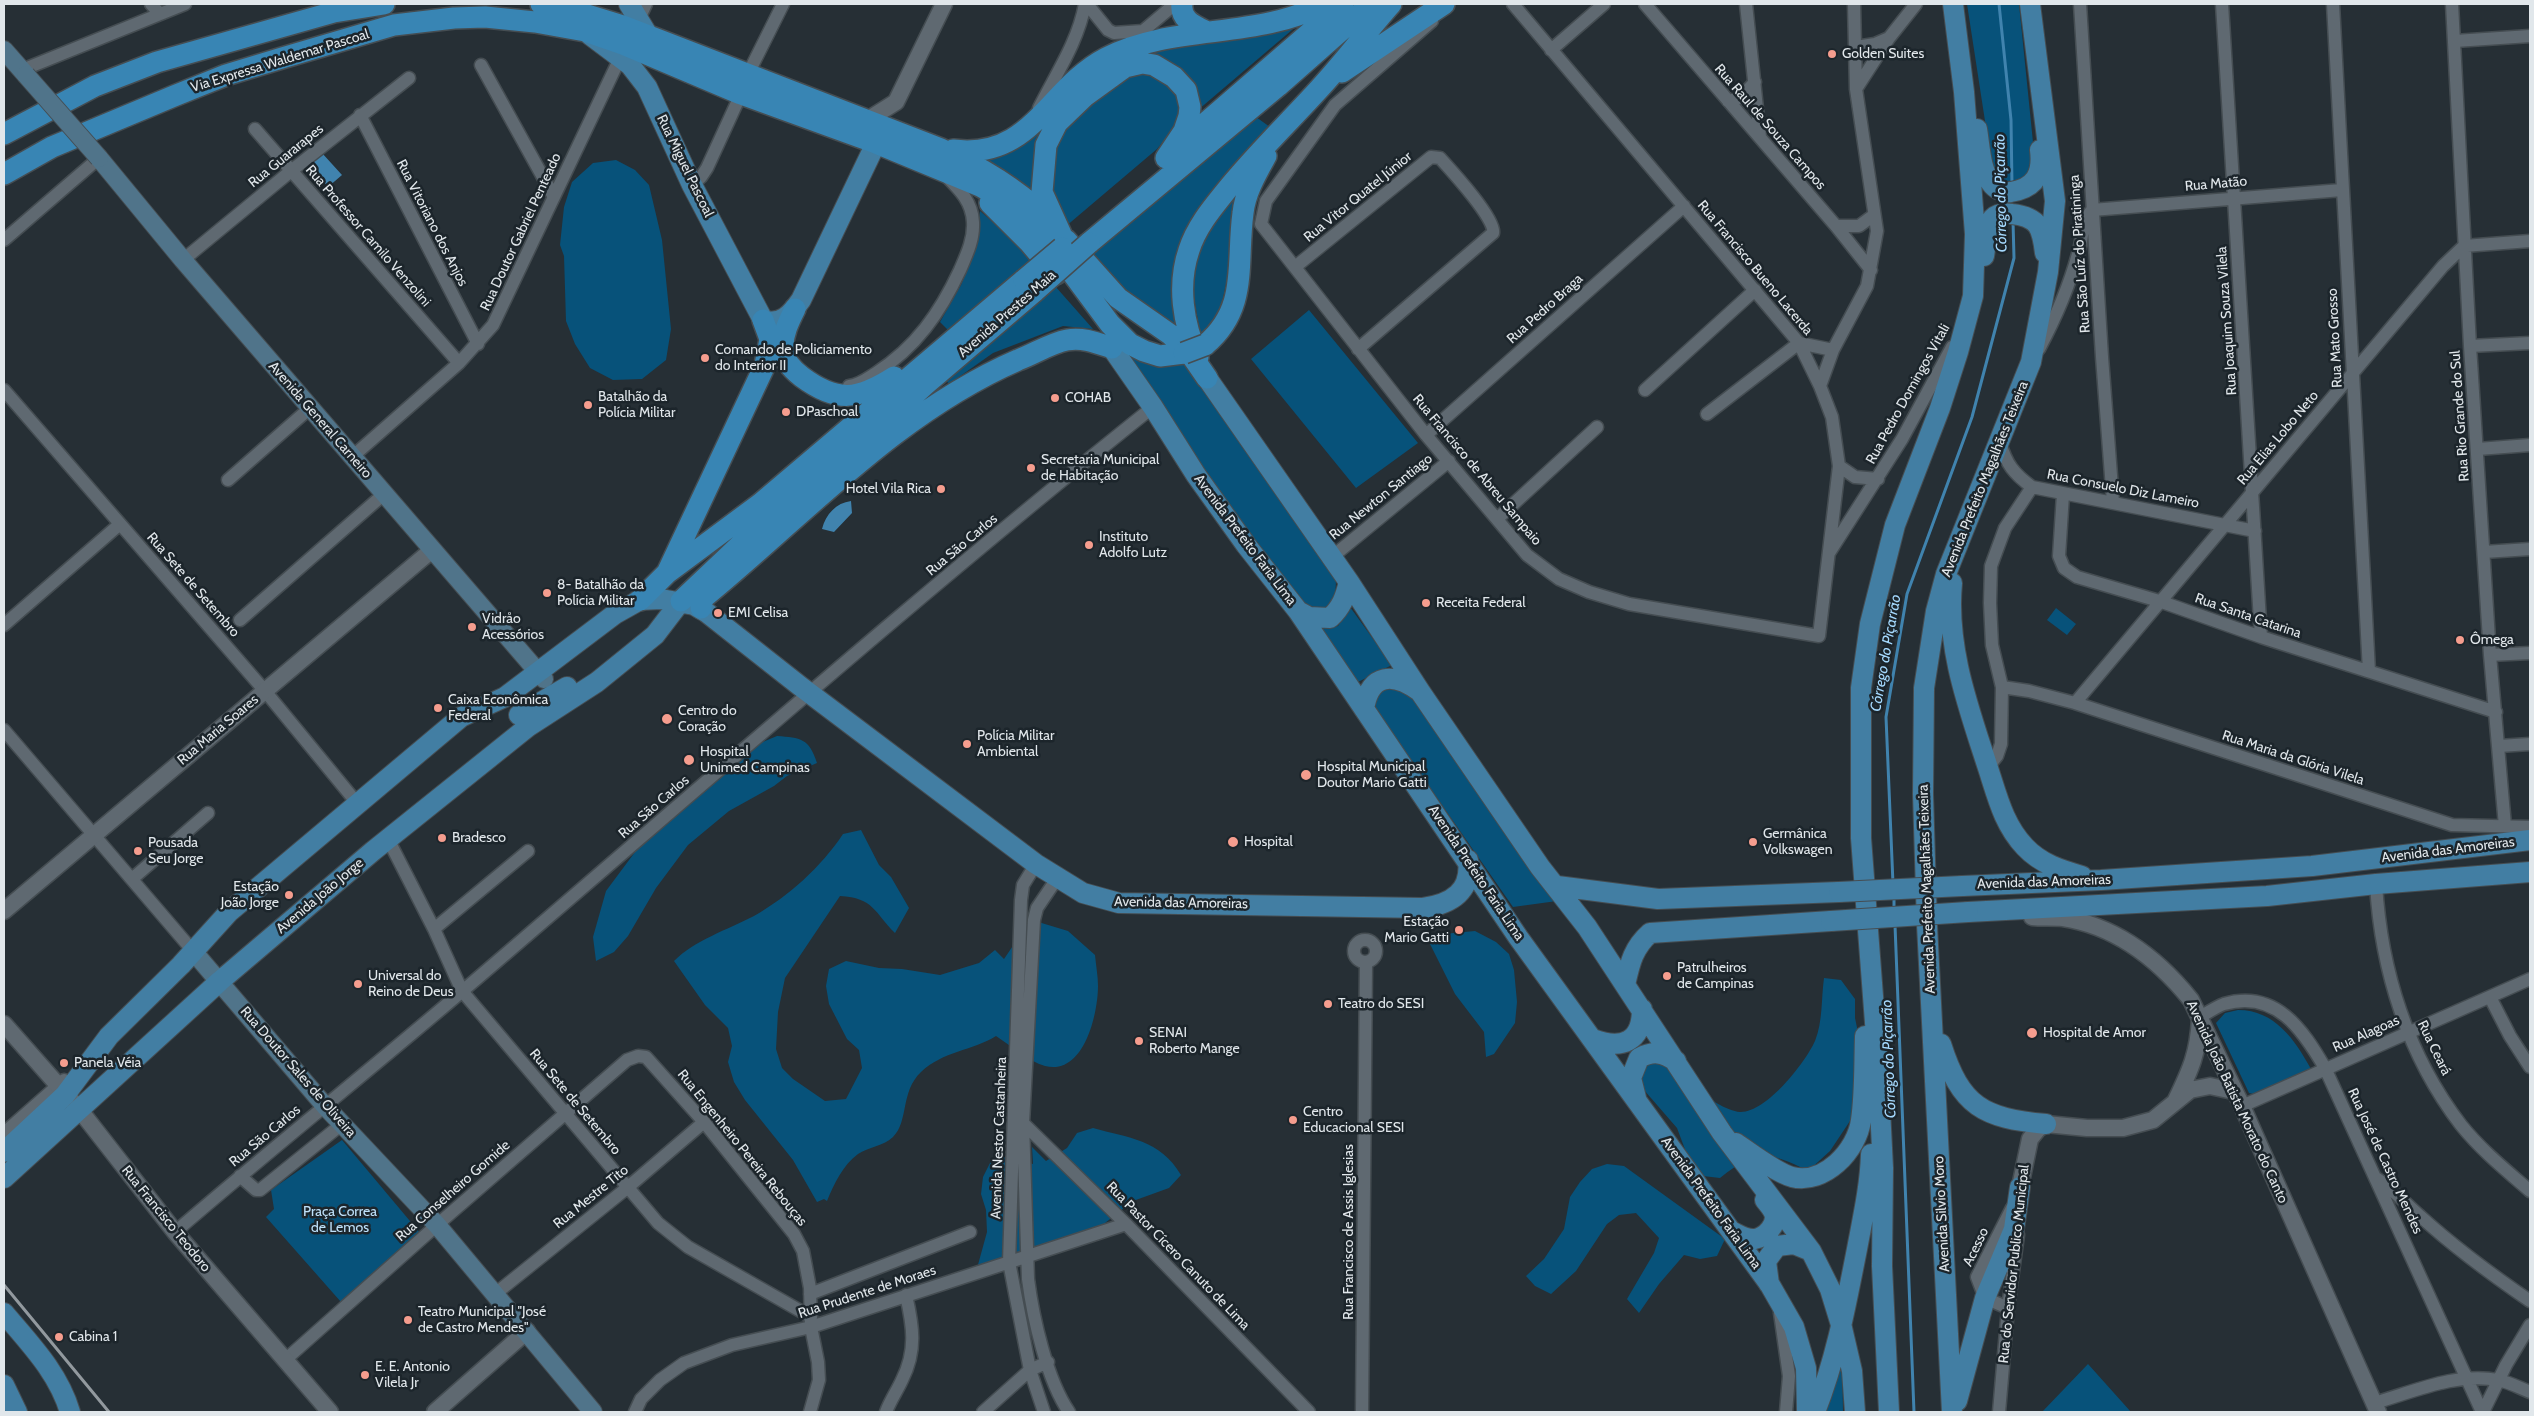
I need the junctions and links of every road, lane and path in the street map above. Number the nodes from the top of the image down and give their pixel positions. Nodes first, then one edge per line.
1 (151, 4) edge
2 (185, 4) edge
3 (384, 4) edge
4 (541, 4) edge
5 (784, 4) edge
6 (944, 4) edge
7 (1086, 4) edge
8 (1175, 4) edge
9 (1182, 4) edge
10 (1324, 4) edge
11 (1343, 4) edge
12 (1371, 4) edge
13 (1392, 4) edge
14 (1444, 4) edge
15 (1450, 4) edge
16 (1513, 4) edge
17 (1604, 4) edge
18 (1645, 4) edge
19 (1746, 4) edge
20 (1854, 4) edge
21 (1918, 4) edge
22 (1953, 4) edge
23 (2030, 4) edge
24 (2080, 4) edge
25 (2222, 4) edge
26 (2333, 4) edge
27 (2452, 4) edge
28 (571, 7) edge
29 (160, 14) junction
30 (640, 16) edge
31 (585, 31) junction
32 (1205, 31) junction
33 (2530, 36) edge
34 (1889, 38) junction
35 (2455, 41) junction
36 (1958, 42) junction
37 (1856, 47) junction
38 (4, 50) edge
39 (1551, 50) junction
40 (620, 58) junction
41 (482, 65) dead end
42 (24, 72) junction
43 (409, 78) dead end
44 (1755, 82) junction
45 (745, 84) junction
46 (2041, 86) junction
47 (1321, 87) junction
48 (1856, 89) junction
49 (1728, 101) junction
50 (360, 115) junction
51 (869, 119) junction
52 (1029, 126) junction
53 (1282, 128) junction
54 (255, 129) dead end
55 (4, 134) edge
56 (1760, 137) junction
57 (876, 143) junction
58 (99, 158) junction
59 (939, 158) junction
60 (1166, 158) junction
61 (291, 171) junction
62 (4, 174) edge
63 (960, 177) junction
64 (692, 185) junction
65 (2342, 190) junction
66 (554, 197) junction
67 (2234, 197) junction
68 (1684, 206) junction
69 (2092, 210) junction
70 (1874, 214) junction
71 (1836, 226) junction
72 (1076, 237) junction
73 (4, 240) edge
74 (2530, 241) edge
75 (2464, 246) junction
76 (183, 260) junction
77 (1295, 267) junction
78 (1871, 270) junction
79 (2048, 272) junction
80 (1030, 286) junction
81 (1755, 290) junction
82 (1971, 304) junction
83 (795, 308) junction
84 (763, 320) junction
85 (951, 342) junction
86 (1799, 343) junction
87 (2530, 343) edge
88 (478, 344) junction
89 (2470, 346) junction
90 (1112, 348) junction
91 (1358, 349) junction
92 (1833, 350) junction
93 (2031, 362) junction
94 (459, 363) junction
95 (797, 373) junction
96 (2352, 373) junction
97 (1207, 378) junction
98 (755, 382) junction
99 (1820, 386) junction
100 (4, 390) edge
101 (1645, 390) dead end
102 (820, 391) junction
103 (1153, 406) junction
104 (310, 408) junction
105 (1707, 414) dead end
106 (1597, 426) dead end
107 (1426, 435) junction
108 (2000, 442) junction
109 (2530, 445) edge
110 (2478, 449) junction
111 (352, 457) junction
112 (1449, 461) junction
113 (1839, 466) junction
114 (1878, 479) junction
115 (228, 480) dead end
116 (2032, 487) junction
117 (2253, 492) junction
118 (384, 494) junction
119 (2063, 494) junction
120 (2113, 502) junction
121 (1497, 519) junction
122 (120, 524) junction
123 (2225, 524) junction
124 (2255, 530) junction
125 (1958, 541) junction
126 (2530, 549) edge
127 (432, 550) junction
128 (2484, 552) junction
129 (1827, 555) junction
130 (1332, 557) junction
131 (667, 573) junction
132 (1349, 582) junction
133 (640, 600) junction
134 (681, 601) junction
135 (2159, 601) junction
136 (701, 608) junction
137 (1298, 611) junction
138 (240, 620) dead end
139 (4, 624) edge
140 (655, 636) joint
141 (1819, 636) joint
142 (2261, 637) junction
143 (2530, 653) edge
144 (2490, 655) junction
145 (623, 662) junction
146 (2369, 671) junction
147 (540, 675) junction
148 (2002, 687) junction
149 (265, 691) junction
150 (810, 692) junction
151 (1421, 693) junction
152 (2074, 703) junction
153 (1364, 709) junction
154 (2496, 712) junction
155 (519, 715) dead end
156 (461, 717) junction
157 (4, 730) edge
158 (2530, 744) edge
159 (444, 745) dead end
160 (2499, 746) junction
161 (1988, 767) junction
162 (357, 803) junction
163 (208, 813) dead end
164 (2505, 826) junction
165 (2530, 827) edge
166 (95, 834) junction
167 (388, 839) junction
168 (2530, 840) edge
169 (528, 851) dead end
170 (1468, 860) junction
171 (1036, 864) junction
172 (2530, 872) edge
173 (1058, 877) junction
174 (132, 879) junction
175 (2101, 880) junction
176 (2376, 884) junction
177 (1557, 886) junction
178 (4, 911) edge
179 (1990, 912) junction
180 (434, 929) junction
181 (1869, 937) junction
182 (187, 958) junction
183 (1366, 963) dead end
184 (215, 976) junction
185 (2530, 979) edge
186 (1625, 985) junction
187 (462, 992) junction
188 (2490, 997) junction
189 (1642, 1009) junction
190 (1875, 1013) junction
191 (1932, 1016) junction
192 (2200, 1016) junction
193 (4, 1024) edge
194 (2409, 1032) junction
195 (1593, 1039) junction
196 (646, 1057) joint
197 (1676, 1061) junction
198 (2530, 1067) edge
199 (2325, 1068) junction
200 (61, 1090) junction
201 (2233, 1091) junction
202 (1636, 1100) junction
203 (2176, 1101) junction
204 (325, 1106) junction
205 (2242, 1106) junction
206 (79, 1109) junction
207 (565, 1112) junction
208 (704, 1122) junction
209 (1023, 1123) junction
210 (342, 1124) junction
211 (2046, 1124) junction
212 (4, 1133) edge
213 (1722, 1133) junction
214 (4, 1152) edge
215 (1747, 1166) junction
216 (240, 1176) junction
217 (4, 1178) edge
218 (2376, 1178) junction
219 (2020, 1187) junction
220 (628, 1188) junction
221 (2530, 1191) edge
222 (437, 1224) junction
223 (1126, 1224) junction
224 (175, 1232) junction
225 (970, 1232) dead end
226 (1733, 1232) junction
227 (1811, 1251) junction
228 (1028, 1257) junction
229 (1009, 1262) junction
230 (1773, 1291) junction
231 (495, 1294) junction
232 (810, 1294) junction
233 (906, 1295) junction
234 (1985, 1298) junction
235 (2530, 1301) edge
236 (2008, 1308) junction
237 (4, 1313) edge
238 (811, 1322) junction
239 (2530, 1325) edge
240 (1842, 1328) junction
241 (4, 1329) edge
242 (527, 1331) junction
243 (285, 1360) junction
244 (1048, 1362) junction
245 (1030, 1370) junction
246 (2468, 1379) junction
247 (2499, 1380) junction
248 (4, 1385) edge
249 (2530, 1392) edge
250 (2376, 1408) edge
251 (17, 1412) edge
252 (59, 1412) edge
253 (70, 1412) edge
254 (330, 1412) edge
255 (435, 1412) edge
256 (593, 1412) edge
257 (635, 1412) edge
258 (810, 1412) edge
259 (886, 1412) edge
260 (983, 1412) edge
261 (1044, 1412) edge
262 (1069, 1412) edge
263 (1309, 1412) edge
264 (1362, 1412) edge
265 (1786, 1412) edge
266 (1806, 1412) edge
267 (1815, 1412) edge
268 (1855, 1412) edge
269 (1889, 1412) edge
270 (1953, 1412) edge
271 (1999, 1412) edge
272 (2482, 1412) edge

1 - 29 street
2 - 29 street
3 - 55 highway, Via Expressa Waldemar Pascoal
4 - 28 highway
5 - 45 street
6 - 51 street
7 - 8 street
7 - 52 street
9 - 32 highway
10 - 32 highway
11 - 60 highway, Avenida Prestes Maia
12 - 72 highway, Avenida Prestes Maia
13 - 47 highway
14 - 47 highway
15 - 77 street, Rua Francisco de Abreu Sampaio
16 - 39 street, Rua Francisco Bueno Lacerda
17 - 39 street
18 - 49 street, Rua Raul de Souza Campos
19 - 44 street
20 - 37 street
21 - 34 street
22 - 36 main road
23 - 46 main road, Avenida Prefeito Magalhães Teixeira
24 - 69 street, Rua São Luíz do Piratininga
25 - 67 street, Rua Joaquim Souza Vilela
26 - 65 street, Rua Mato Grosso
27 - 35 street, Rua Rio Grande do Sul
28 - 30 highway
28 - 31 main road
29 - 42 street
30 - 45 highway
31 - 40 main road, Rua Miguel Pascoal
31 - 45 highway, Via Expressa Waldemar Pascoal
31 - 62 highway, Via Expressa Waldemar Pascoal
32 - 52 highway
33 - 35 street
34 - 37 street
34 - 48 street
35 - 75 street, Rua Rio Grande do Sul
36 - 46 main road
36 - 82 main road
37 - 48 street
38 - 42 main road, Avenida General Carneiro
39 - 68 street, Rua Francisco Bueno Lacerda
40 - 64 main road, Rua Miguel Pascoal
40 - 66 street, Rua Doutor Gabriel Penteado
41 - 66 street
42 - 58 main road, Avenida General Carneiro, bridge
43 - 50 street, Rua Guararapes
44 - 49 street
44 - 56 street
45 - 51 highway
45 - 57 highway
45 - 64 street
46 - 79 main road, Avenida Prefeito Magalhães Teixeira
47 - 53 highway
48 - 70 street
49 - 56 street, Rua Raul de Souza Campos
50 - 61 street, Rua Guararapes
50 - 88 street, Rua Vitoriano dos Anjos
51 - 59 highway
52 - 59 highway
53 - 63 highway, bridge
53 - 97 highway
54 - 61 street, Rua Professor Camilo Venzolini
56 - 71 street, Rua Raul de Souza Campos
57 - 59 highway
57 - 83 main road
58 - 73 street
58 - 76 main road, Avenida General Carneiro
59 - 63 highway
59 - 72 highway
59 - 102 street
60 - 72 highway, Avenida Prestes Maia
60 - 72 highway
61 - 76 street, Rua Guararapes
61 - 94 street, Rua Professor Camilo Venzolini
63 - 90 highway
64 - 84 main road, Rua Miguel Pascoal
65 - 67 street, Rua Matão
65 - 96 street, Rua Mato Grosso
66 - 88 street, Rua Doutor Gabriel Penteado
67 - 69 street, Rua Matão
67 - 117 street, Rua Joaquim Souza Vilela
68 - 81 street, Rua Francisco Bueno Lacerda
68 - 107 street, Rua Pedro Braga
69 - 93 street
69 - 120 street, Rua São Luíz do Piratininga
70 - 71 street
70 - 78 street
71 - 78 street, Rua Raul de Souza Campos
72 - 80 highway, Avenida Prestes Maia, bridge
72 - 97 highway
74 - 75 street
75 - 89 street, Rua Rio Grande do Sul
75 - 96 street, Rua Elias Lobo Neto
76 - 104 main road, Avenida General Carneiro
77 - 91 street, Rua Francisco de Abreu Sampaio
77 - 91 street, Rua Vitor Quatel Júnior
78 - 92 street
79 - 82 main road
79 - 93 main road, Avenida Prefeito Magalhães Teixeira
80 - 85 highway, Avenida Prestes Maia
80 - 134 highway, Avenida Prestes Maia
81 - 86 street, Rua Francisco Bueno Lacerda
81 - 101 street
82 - 114 street, Rua Pedro Domingos Vitali
82 - 181 main road
83 - 84 main road
83 - 95 highway
84 - 98 highway
85 - 102 highway
85 - 131 highway, Avenida Prestes Maia
86 - 92 street
86 - 99 street, Rua Francisco Bueno Lacerda
86 - 105 street
87 - 89 street
88 - 94 street, Rua Doutor Gabriel Penteado
89 - 110 street, Rua Rio Grande do Sul
90 - 103 main road, Avenida Prefeito Faria Lima
90 - 136 highway
91 - 107 street, Rua Francisco de Abreu Sampaio
92 - 99 street
93 - 108 main road, Avenida Prefeito Magalhães Teixeira
94 - 111 street, Rua Doutor Gabriel Penteado
95 - 98 highway
95 - 102 highway
96 - 117 street, Rua Elias Lobo Neto
96 - 146 street, Rua Mato Grosso
97 - 130 main road
98 - 131 highway
99 - 113 street, Rua Francisco Bueno Lacerda
100 - 122 street, Rua Sete de Setembro
103 - 137 main road, Avenida Prefeito Faria Lima
103 - 150 street, Rua São Carlos
104 - 111 main road, Avenida General Carneiro
104 - 115 street
106 - 121 street
107 - 112 street, Rua Francisco de Abreu Sampaio
108 - 116 street
108 - 125 main road, Avenida Prefeito Magalhães Teixeira
109 - 110 street
110 - 128 street, Rua Rio Grande do Sul
111 - 118 main road, Avenida General Carneiro
112 - 121 street, Rua Francisco de Abreu Sampaio
112 - 130 street, Rua Newton Santiago
113 - 114 street, Rua Pedro Domingos Vitali
113 - 129 street, Rua Francisco Bueno Lacerda
114 - 129 street
116 - 119 street, Rua Consuelo Diz Lameiro
116 - 148 street, Rua Consuelo Diz Lameiro
117 - 123 street, Rua Elias Lobo Neto
117 - 124 street, Rua Joaquim Souza Vilela
118 - 127 main road, Avenida General Carneiro
118 - 138 street
119 - 120 street, Rua Consuelo Diz Lameiro
119 - 135 street, Rua Santa Catarina
120 - 123 street, Rua Consuelo Diz Lameiro
121 - 141 street, Rua Francisco de Abreu Sampaio
122 - 139 street
122 - 149 street, Rua Sete de Setembro
123 - 124 street, Rua Consuelo Diz Lameiro
123 - 135 street, Rua Elias Lobo Neto
124 - 142 street, Rua Joaquim Souza Vilela
125 - 161 main road
125 - 191 main road, Avenida Prefeito Magalhães Teixeira
126 - 128 street
127 - 147 main road, Avenida General Carneiro
127 - 149 street, Rua Maria Soares
128 - 144 street, Rua Rio Grande do Sul
129 - 141 street, Rua Francisco Bueno Lacerda
130 - 132 main road
131 - 133 highway
132 - 137 main road
132 - 151 main road
133 - 134 main road
133 - 147 main road
134 - 136 main road
134 - 140 main road, Avenida Prestes Maia
135 - 142 street, Rua Santa Catarina
135 - 152 street, Rua Elias Lobo Neto
136 - 150 main road
137 - 153 main road, Avenida Prefeito Faria Lima
140 - 145 main road, Avenida João Jorge
142 - 146 street, Rua Santa Catarina
143 - 144 street
144 - 154 street, Rua Rio Grande do Sul
145 - 155 main road
145 - 167 main road, Avenida João Jorge
146 - 154 street, Rua Santa Catarina
147 - 156 main road
148 - 152 street
148 - 161 street, Rua Consuelo Diz Lameiro
149 - 162 street, Rua Sete de Setembro
149 - 166 street, Rua Maria Soares
150 - 171 main road, Avenida das Amoreiras
150 - 187 street, Rua São Carlos
151 - 153 main road
151 - 177 main road
152 - 164 street, Rua Maria da Glória Vilela
153 - 170 main road, Avenida Prefeito Faria Lima
154 - 160 street, Rua Rio Grande do Sul
156 - 159 main road
156 - 162 main road
157 - 166 street
158 - 160 street
160 - 164 street, Rua Rio Grande do Sul
161 - 175 main road
162 - 182 main road
163 - 174 street
164 - 165 street, Rua Maria da Glória Vilela
166 - 174 street
166 - 178 street, Rua Maria Soares
167 - 180 street, Rua Sete de Setembro
167 - 184 main road, Avenida João Jorge
168 - 175 main road, Avenida das Amoreiras
169 - 180 street
170 - 173 main road, Avenida das Amoreiras
170 - 195 main road, Avenida Prefeito Faria Lima
171 - 173 main road, Avenida das Amoreiras
171 - 229 street, Avenida Nestor Castanheira
172 - 176 main road, Avenida das Amoreiras
173 - 209 street, Avenida Nestor Castanheira
174 - 182 street
175 - 177 main road, Avenida das Amoreiras, bridge
176 - 179 main road, Avenida das Amoreiras
176 - 194 street, Rua Ceará
177 - 186 main road
179 - 186 main road, Avenida das Amoreiras, bridge
179 - 192 street, Avenida João Batista Morato do Canto
180 - 187 street, Rua Sete de Setembro
181 - 190 main road
181 - 213 main road
182 - 184 main road
182 - 200 main road
183 - 264 street, Rua Francisco de Assis Iglesias
184 - 204 main road, Rua Doutor Sales de Oliveira
184 - 206 main road, Avenida João Jorge
185 - 188 street, Rua Alagoas
186 - 189 main road
187 - 204 street, Rua São Carlos
187 - 207 street, Rua Sete de Setembro
188 - 194 street, Rua Alagoas
188 - 198 street
189 - 195 main road
189 - 197 main road
190 - 240 main road
190 - 269 main road
191 - 211 main road
191 - 270 main road, Avenida Silvio Moro
192 - 199 street, Rua José de Castro Mendes
192 - 201 street, Avenida João Batista Morato do Canto
192 - 203 street
193 - 200 street, Rua Francisco Teodoro
194 - 199 street, Rua Alagoas
194 - 221 street, Rua Ceará
195 - 202 main road, Avenida Prefeito Faria Lima
196 - 207 street, Rua Conselheiro Gomide
196 - 208 street, Rua Engenheiro Pereira Rebouças
197 - 202 main road
197 - 213 main road
199 - 205 street, Rua Alagoas
199 - 218 street, Rua José de Castro Mendes
200 - 206 street, Rua Francisco Teodoro
200 - 212 street
200 - 214 main road
201 - 203 street
201 - 205 street, Avenida João Batista Morato do Canto
202 - 226 main road, Avenida Prefeito Faria Lima
203 - 211 street
204 - 210 main road, Rua Doutor Sales de Oliveira
204 - 216 street, Rua São Carlos
205 - 250 street, Avenida João Batista Morato do Canto
206 - 217 main road, Avenida João Jorge
206 - 224 street, Rua Francisco Teodoro
207 - 220 street, Rua Sete de Setembro
207 - 222 street, Rua Conselheiro Gomide
208 - 220 street, Rua Mestre Tito
208 - 232 street, Rua Engenheiro Pereira Rebouças
209 - 223 street, Rua Pastor Cícero Canuto de Lima
209 - 228 street, Avenida Nestor Castanheira
210 - 216 street
210 - 222 main road, Rua Doutor Sales de Oliveira
211 - 219 street, Rua do Servidor Publico Municipal
213 - 215 main road
215 - 226 main road
215 - 227 main road
216 - 224 street, Rua São Carlos
218 - 235 street
218 - 246 street, Rua José de Castro Mendes
219 - 234 main road
219 - 236 street, Rua do Servidor Publico Municipal
220 - 231 street, Rua Mestre Tito
220 - 238 street, Rua Sete de Setembro
222 - 231 main road, Rua Doutor Sales de Oliveira
222 - 243 street, Rua Conselheiro Gomide
223 - 228 street, Rua Prudente de Moraes
223 - 263 street, Rua Pastor Cícero Canuto de Lima
224 - 243 street, Rua Francisco Teodoro
225 - 232 street
226 - 230 main road, Avenida Prefeito Faria Lima
227 - 230 main road
227 - 240 main road
228 - 229 street, Rua Prudente de Moraes
228 - 244 street, Avenida Nestor Castanheira
229 - 233 street, Rua Prudente de Moraes
229 - 245 street, Avenida Nestor Castanheira
230 - 265 street
230 - 266 main road, Avenida Prefeito Faria Lima
231 - 242 main road, Rua Doutor Sales de Oliveira
232 - 238 street, Rua Engenheiro Pereira Rebouças
233 - 238 street, Rua Prudente de Moraes
233 - 259 street
234 - 236 street
234 - 270 main road
236 - 271 street, Rua do Servidor Publico Municipal
237 - 253 main road
238 - 257 street, Rua Prudente de Moraes
238 - 258 street, Rua Engenheiro Pereira Rebouças
239 - 247 street
240 - 267 main road
240 - 268 main road
241 - 252 main road
242 - 255 street
242 - 256 main road, Rua Doutor Sales de Oliveira
243 - 254 street, Rua Francisco Teodoro
244 - 245 street
244 - 262 street, Avenida Nestor Castanheira
245 - 260 street
245 - 261 street, Avenida Nestor Castanheira
246 - 247 street
246 - 250 street
246 - 272 street, Rua José de Castro Mendes
247 - 249 street
247 - 272 street
248 - 251 main road

